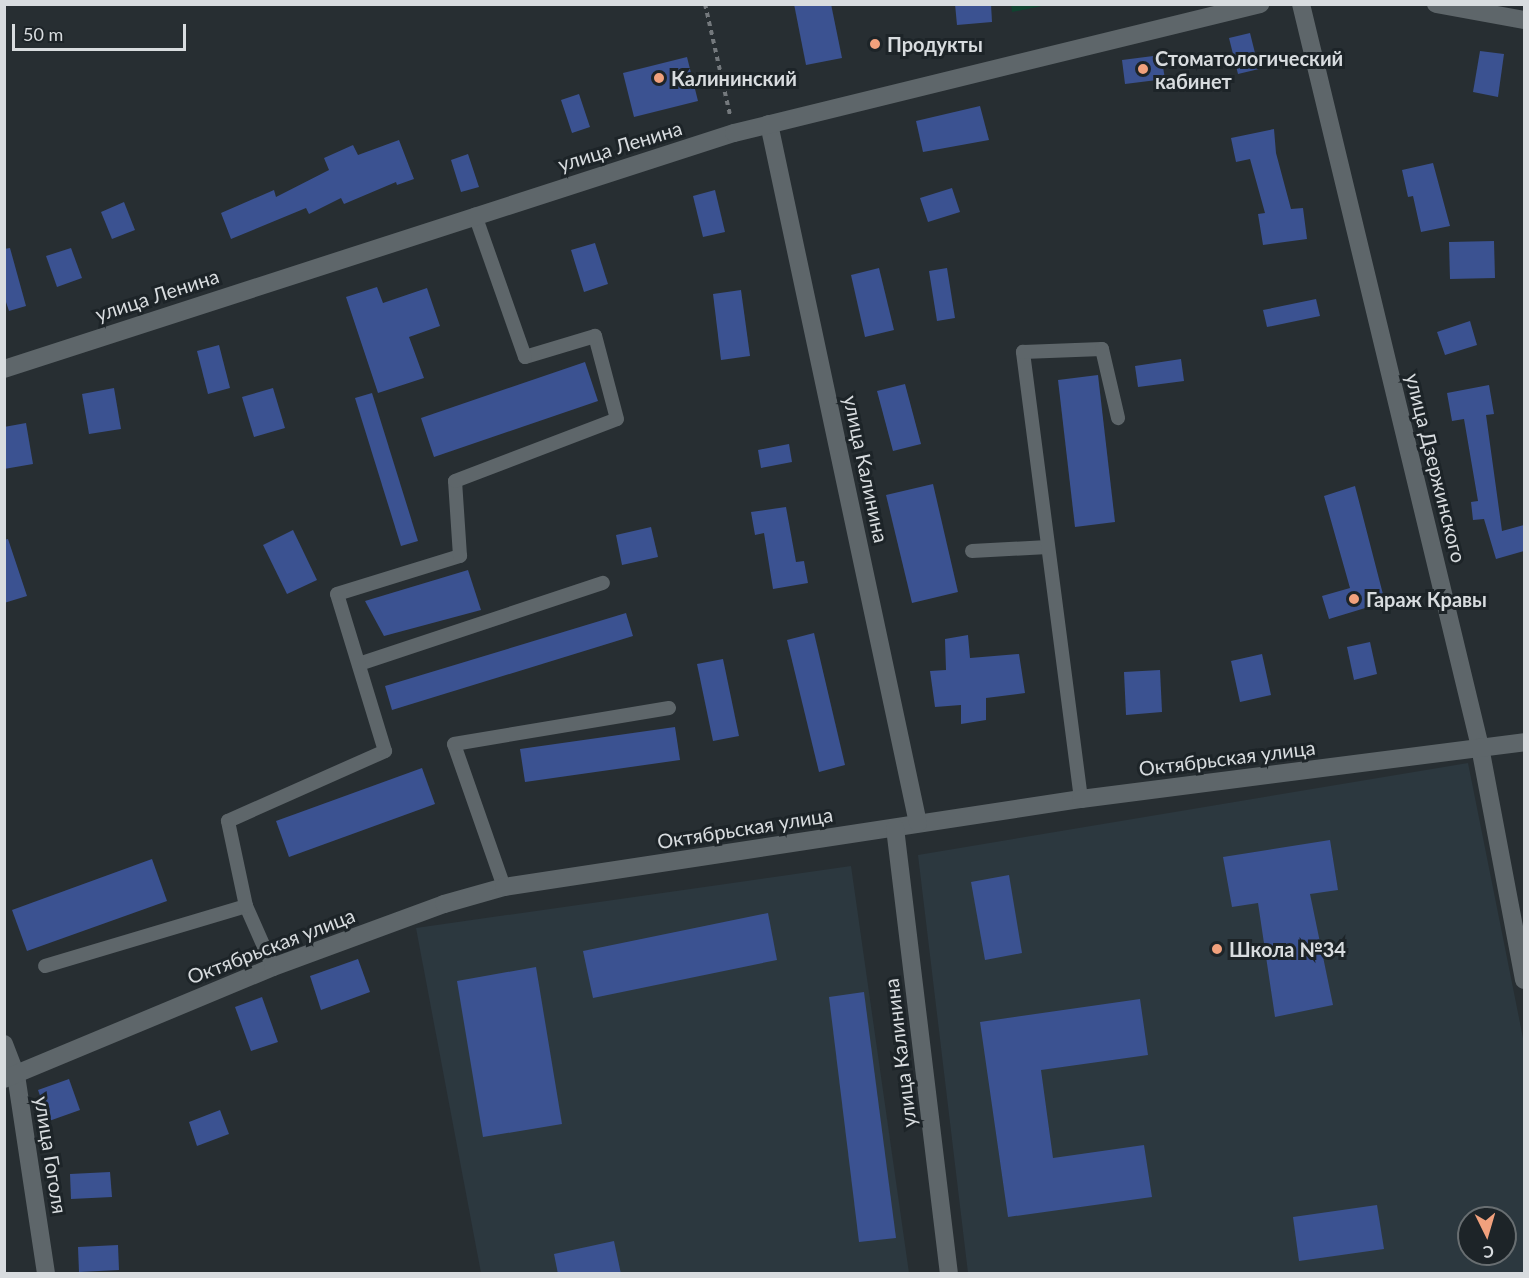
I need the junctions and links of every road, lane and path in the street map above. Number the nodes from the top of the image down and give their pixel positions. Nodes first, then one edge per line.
1 (705, 4) edge
2 (1260, 4) edge
3 (1301, 4) edge
4 (1436, 4) edge
5 (1524, 20) edge
6 (769, 124) junction
7 (734, 133) junction
8 (475, 214) junction
9 (4, 369) edge
10 (1118, 418) dead end
11 (1048, 547) junction
12 (972, 551) dead end
13 (603, 583) dead end
14 (359, 664) junction
15 (669, 708) dead end
16 (1524, 742) edge
17 (1480, 747) junction
18 (1081, 800) junction
19 (918, 823) junction
20 (895, 828) junction
21 (504, 887) junction
22 (246, 906) junction
23 (45, 966) dead end
24 (273, 967) junction
25 (1524, 980) edge
26 (4, 1044) edge
27 (10, 1077) edge
28 (46, 1274) edge
29 (949, 1274) edge

1 - 7 path
2 - 6 street, улица Ленина
3 - 17 street, улица Дзержинского
4 - 5 street
6 - 7 street, улица Ленина
6 - 19 street, улица Калинина
7 - 8 street, улица Ленина
8 - 9 street, улица Ленина
8 - 14 lane
10 - 11 lane
11 - 12 lane
11 - 18 lane
13 - 14 lane
14 - 22 lane
15 - 21 lane
16 - 17 street, Октябрьская улица
17 - 18 street, Октябрьская улица
17 - 25 street, улица Дзержинского
18 - 19 street, Октябрьская улица
19 - 20 street, Октябрьская улица
20 - 21 street, Октябрьская улица
20 - 29 street, улица Калинина
21 - 24 street, Октябрьская улица
22 - 23 lane
22 - 24 lane
24 - 27 street, Октябрьская улица
26 - 27 street, улица Гоголя
27 - 28 street, улица Гоголя

